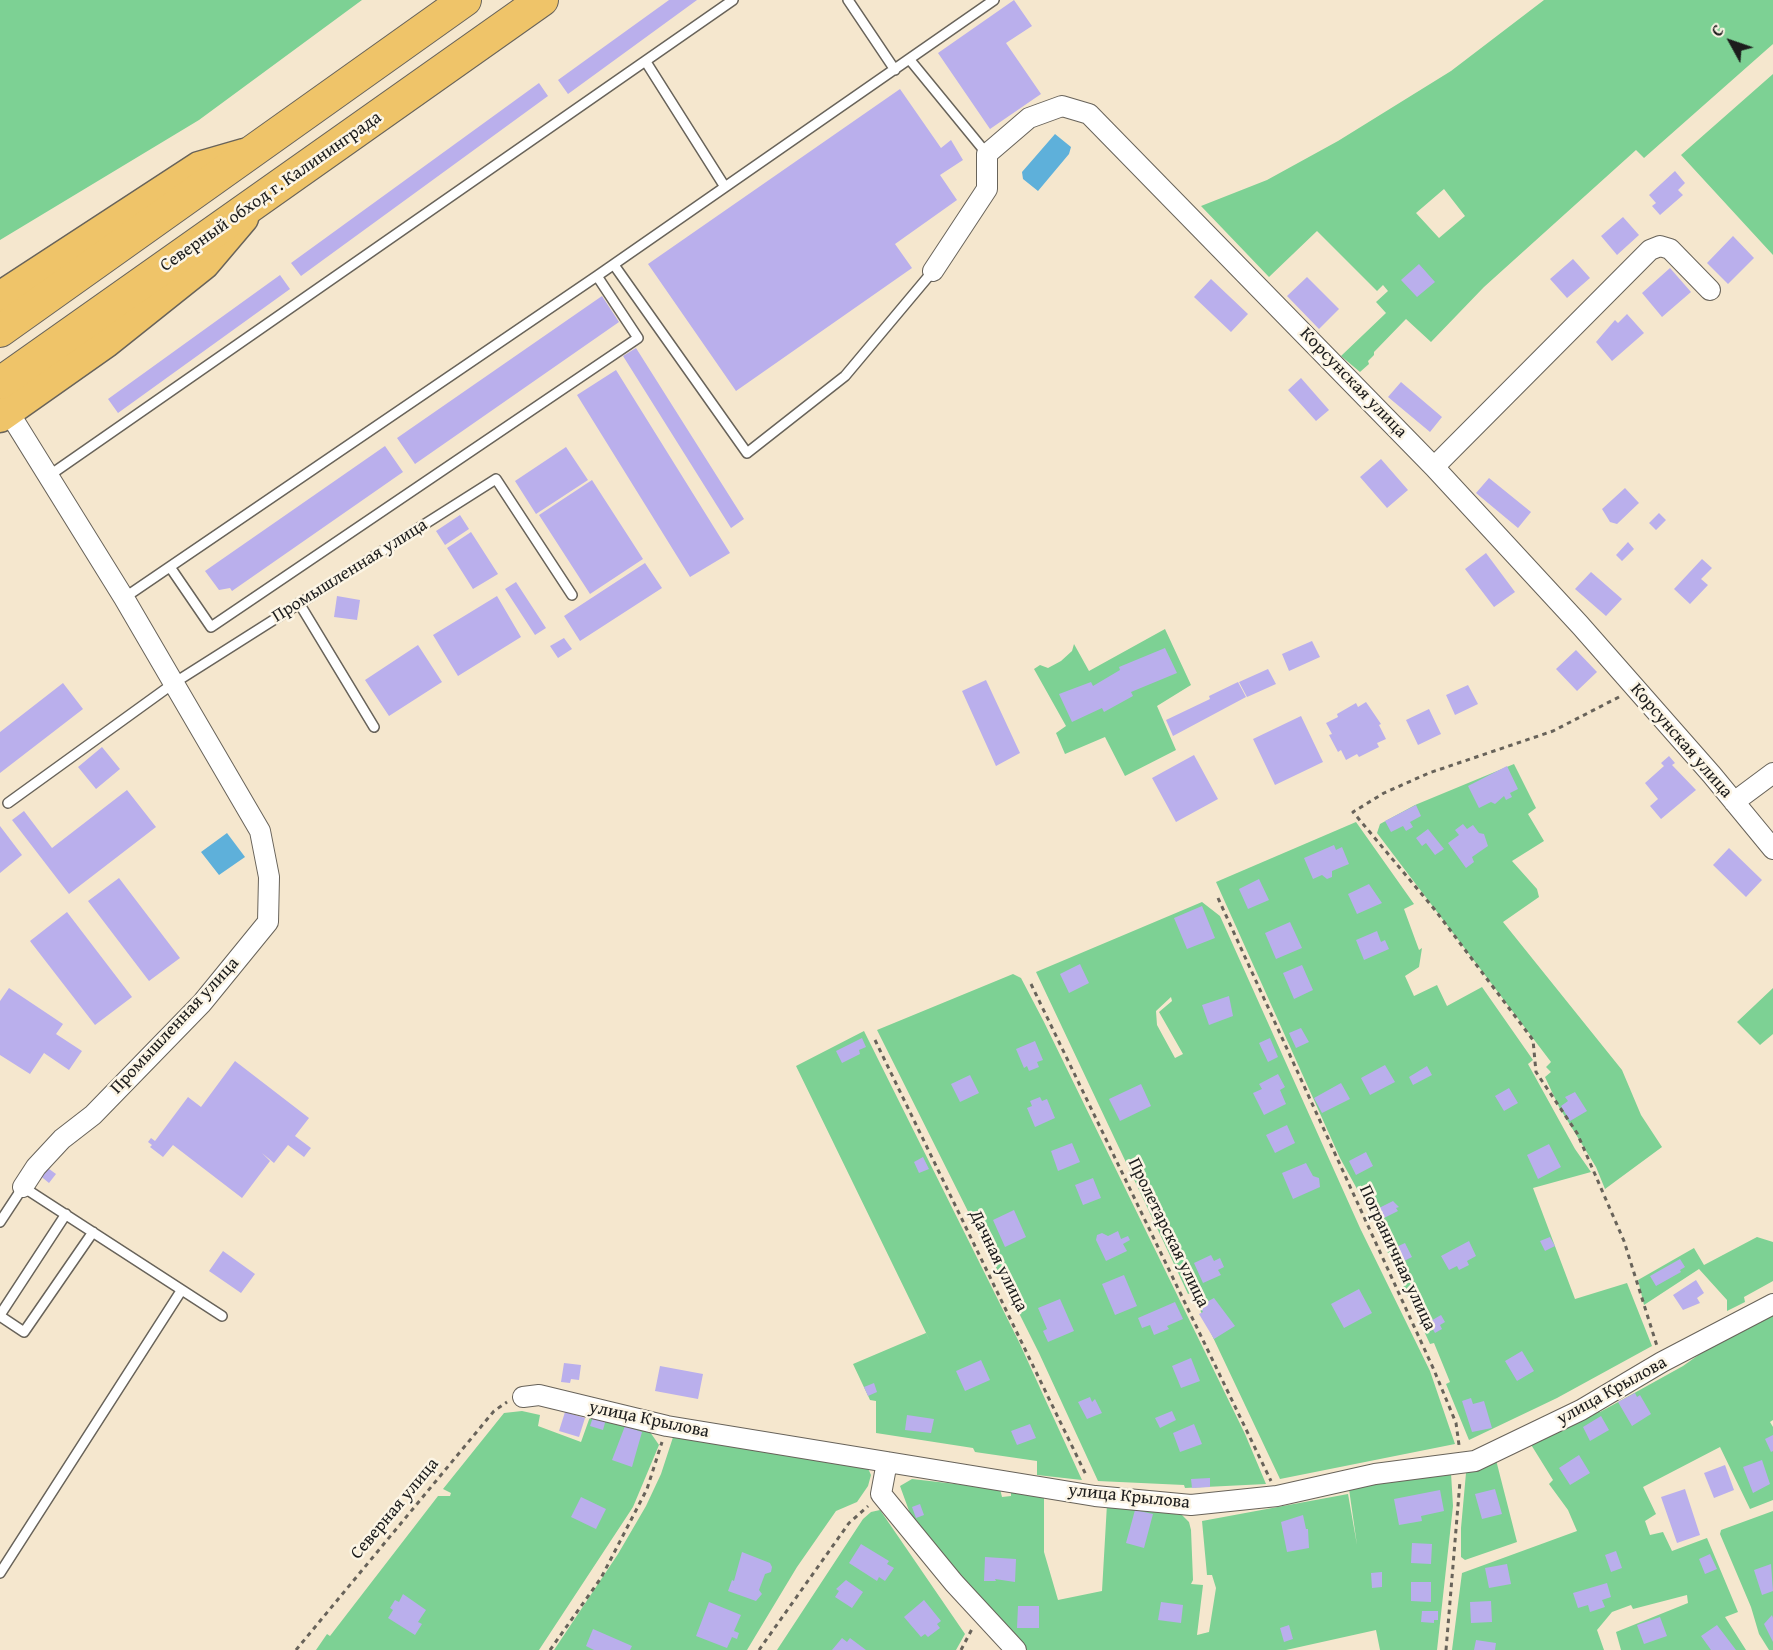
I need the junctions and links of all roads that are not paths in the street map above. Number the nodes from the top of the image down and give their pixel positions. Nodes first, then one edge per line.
1 (465, 0) edge
2 (542, 0) edge
3 (733, 0) edge
4 (848, 0) edge
5 (994, 0) edge
6 (910, 60) junction
7 (646, 62) junction
8 (896, 70) junction
9 (247, 153) junction
10 (987, 154) junction
11 (725, 187) junction
12 (614, 265) junction
13 (933, 271) joint
14 (597, 276) junction
15 (1710, 290) dead end
16 (0, 297) edge
17 (0, 330) edge
18 (3, 404) edge
19 (1434, 467) junction
20 (50, 476) junction
21 (170, 567) junction
22 (573, 595) dead end
23 (124, 598) junction
24 (299, 603) junction
25 (174, 683) junction
26 (374, 727) dead end
27 (1773, 773) edge
28 (1734, 802) junction
29 (8, 803) dead end
30 (1773, 849) edge
31 (23, 1187) junction
32 (66, 1214) junction
33 (0, 1222) edge
34 (93, 1232) junction
35 (181, 1291) junction
36 (1773, 1304) edge
37 (0, 1316) edge
38 (222, 1316) dead end
39 (523, 1397) road end
40 (887, 1462) junction
41 (0, 1573) edge
42 (1016, 1650) edge

1 - 9 highway
2 - 18 highway, Северный обход г. Калининграда
3 - 7 lane
4 - 8 lane
5 - 6 lane
6 - 8 lane
6 - 10 lane
7 - 11 lane
7 - 20 lane
8 - 11 lane
9 - 16 main road
9 - 17 highway
10 - 13 street
10 - 19 street, Корсунская улица
11 - 12 lane
12 - 13 lane
12 - 14 lane
14 - 21 lane
14 - 21 lane
15 - 19 street
18 - 20 street, Промышленная улица
19 - 28 street, Корсунская улица
20 - 23 street, Промышленная улица
21 - 23 lane
22 - 24 lane, Промышленная улица
23 - 25 street, Промышленная улица
24 - 25 lane, Промышленная улица
24 - 26 lane
25 - 29 lane
25 - 31 street, Промышленная улица
27 - 28 street
28 - 30 street, Корсунская улица
31 - 32 lane
31 - 33 lane
32 - 34 lane
32 - 37 lane
34 - 35 lane
34 - 37 lane
35 - 38 lane
35 - 41 lane
36 - 40 street, улица Крылова
39 - 40 street, улица Крылова
40 - 42 street

